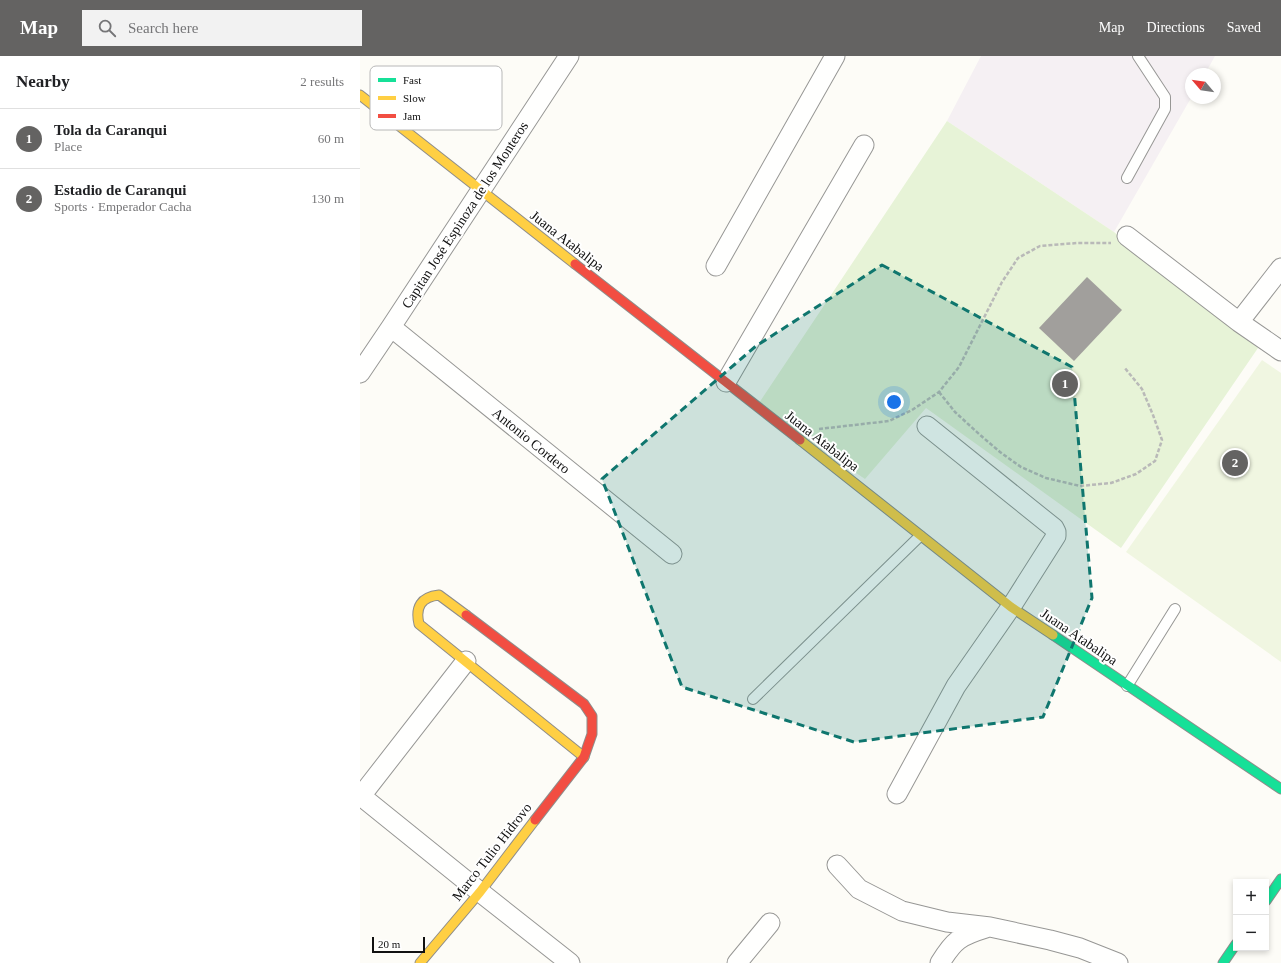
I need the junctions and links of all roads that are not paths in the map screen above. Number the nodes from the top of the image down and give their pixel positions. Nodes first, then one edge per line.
1 (569, 56) edge
2 (834, 56) edge
3 (1138, 56) edge
4 (360, 95) edge
5 (370, 103) edge
6 (404, 130) edge
7 (864, 145) dead end
8 (1127, 178) dead end
9 (480, 191) junction
10 (1132, 240) road end
11 (716, 266) dead end
12 (1281, 268) edge
13 (1239, 322) junction
14 (391, 327) junction
15 (1281, 351) edge
16 (360, 373) edge
17 (726, 382) junction
18 (927, 426) dead end
19 (920, 536) junction
20 (672, 554) dead end
21 (1011, 608) junction
22 (1175, 609) dead end
23 (466, 661) junction
24 (1127, 686) junction
25 (753, 698) dead end
26 (584, 757) junction
27 (1281, 789) edge
28 (898, 794) dead end
29 (361, 796) edge
30 (837, 865) dead end
31 (1281, 879) edge
32 (480, 892) junction
33 (1269, 897) edge
34 (770, 923) dead end
35 (990, 927) junction
36 (1233, 948) edge
37 (420, 963) edge
38 (570, 963) edge
39 (737, 963) edge
40 (940, 963) edge
41 (1118, 963) edge
42 (1223, 963) edge

1 - 9 street, Capitan José Espinoza de los Monteros
2 - 11 street
3 - 8 lane
4 - 5 street, Juana Atabalipa
6 - 9 street, Juana Atabalipa
7 - 17 street
9 - 14 street, Capitan José Espinoza de los Monteros
9 - 17 street, Juana Atabalipa
10 - 13 street
12 - 13 street
13 - 15 street
14 - 16 street, Capitan José Espinoza de los Monteros
14 - 20 street, Antonio Cordero
17 - 19 street, Juana Atabalipa
18 - 21 street
19 - 21 street, Juana Atabalipa
19 - 25 lane
21 - 24 street, Juana Atabalipa
21 - 28 street
22 - 24 lane
23 - 26 street
23 - 26 street, Marco Tulio Hidrovo
23 - 29 street
24 - 27 street, Juana Atabalipa
26 - 32 street, Marco Tulio Hidrovo
29 - 32 street
30 - 35 street
31 - 33 street
32 - 37 street, Marco Tulio Hidrovo
32 - 38 street
34 - 39 street
35 - 40 street
35 - 41 street
36 - 42 street

